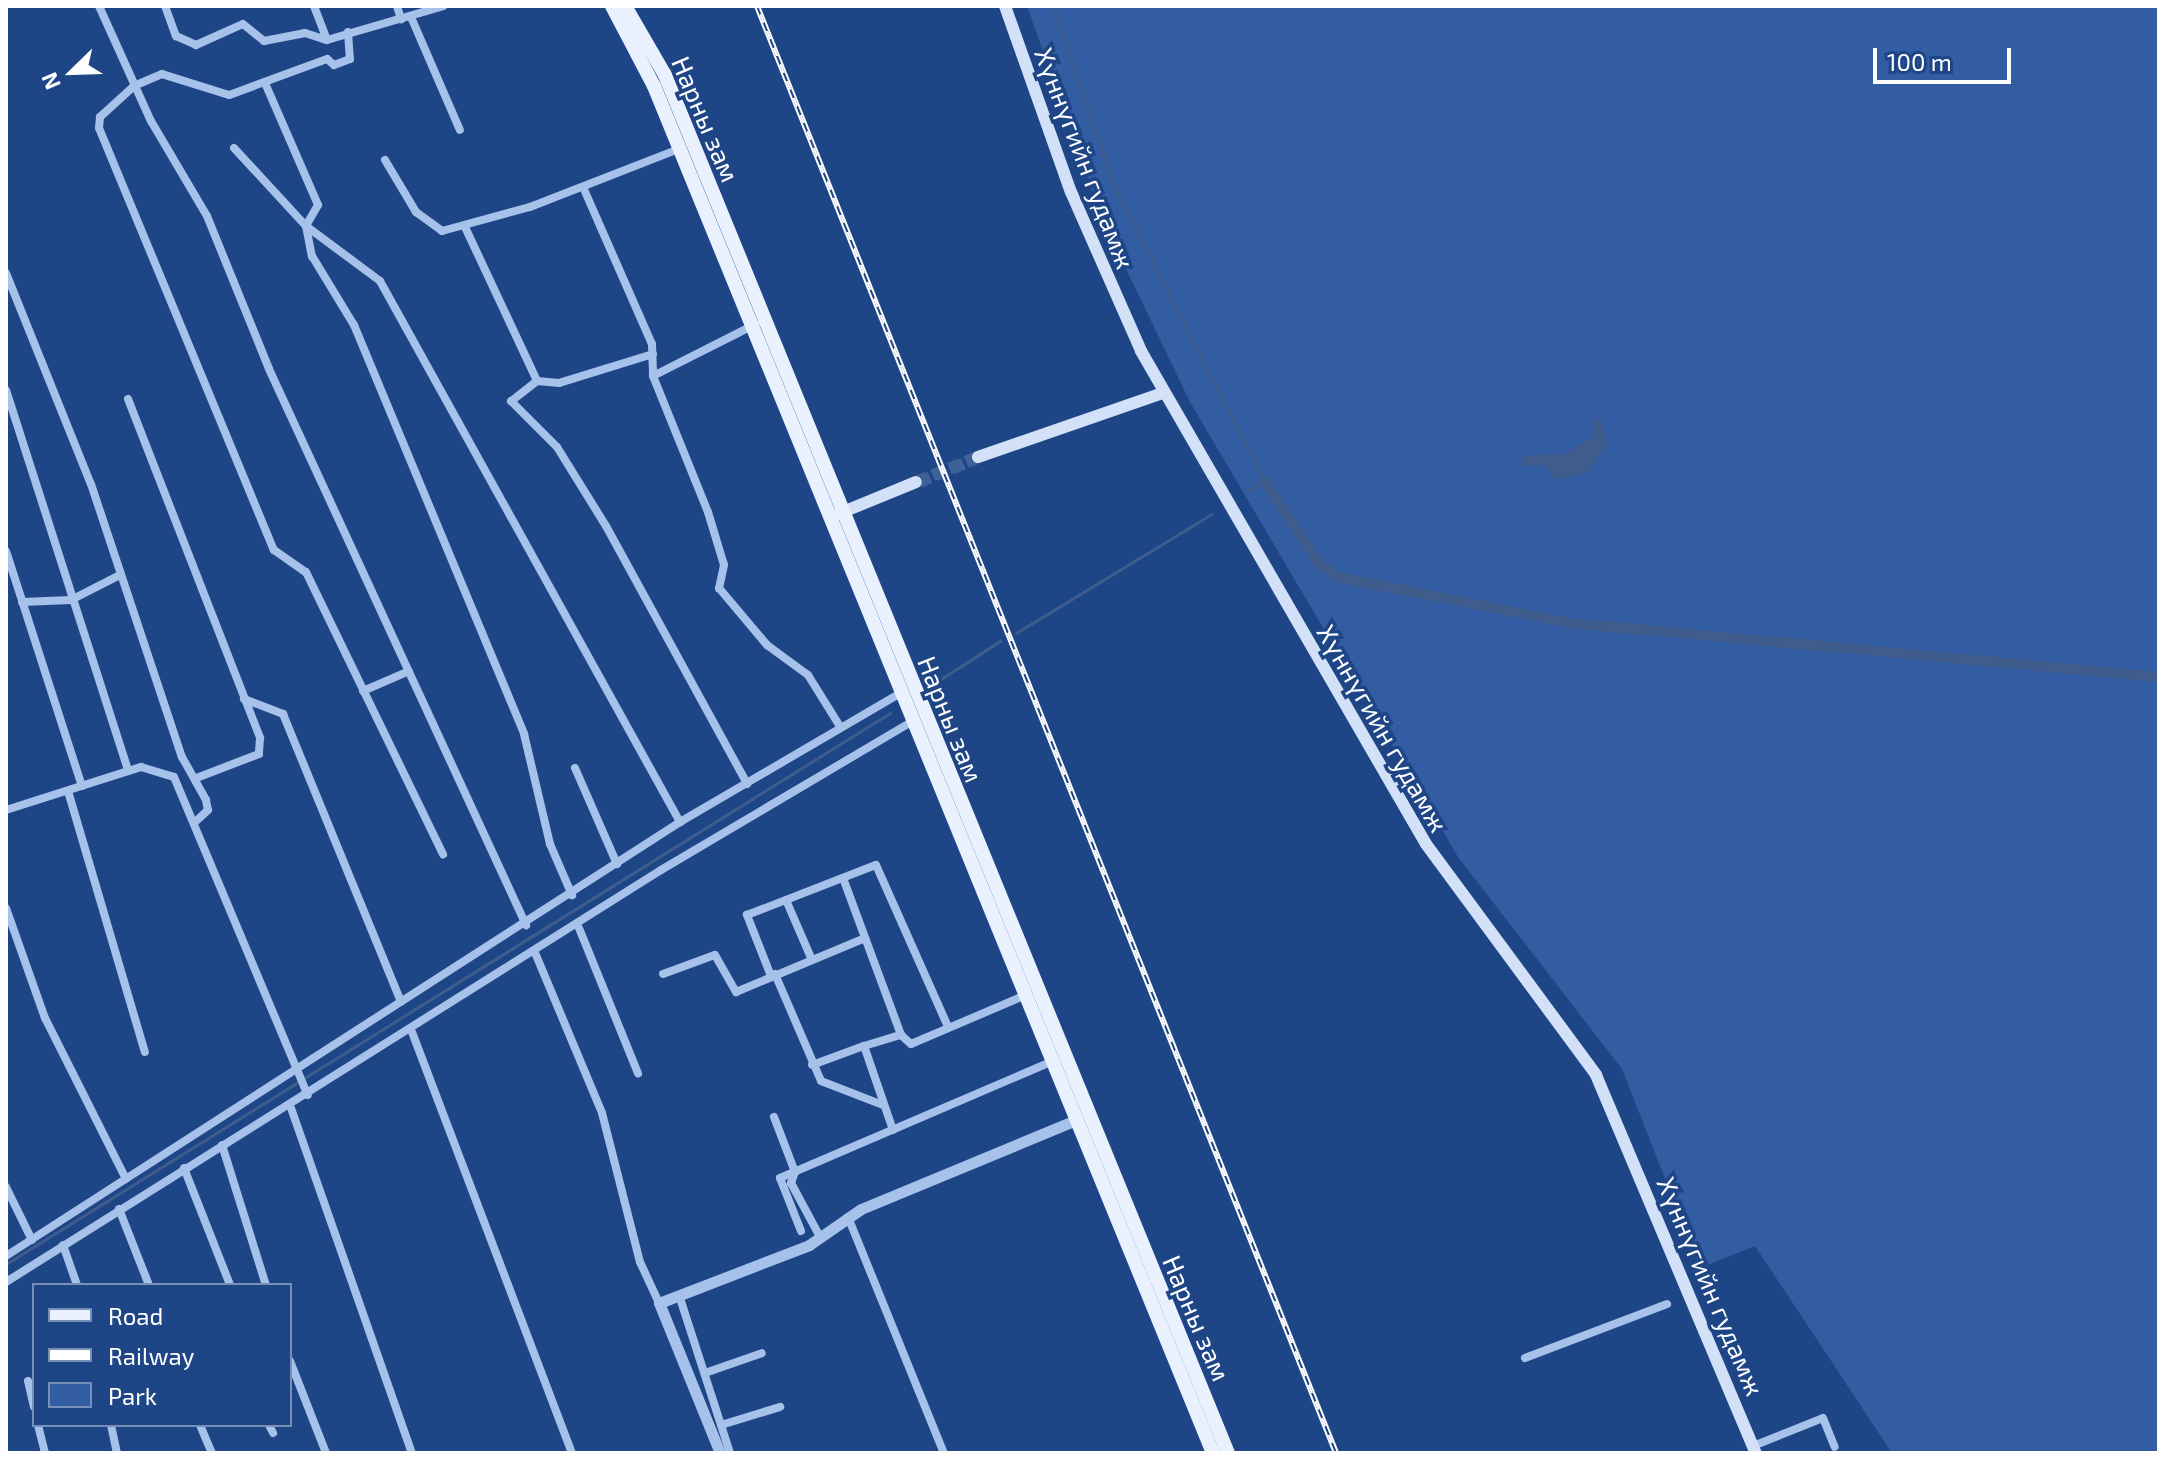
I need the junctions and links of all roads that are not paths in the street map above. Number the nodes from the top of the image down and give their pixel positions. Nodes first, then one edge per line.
1 (99, 6) edge
2 (165, 6) edge
3 (314, 6) edge
4 (397, 6) edge
5 (443, 6) edge
6 (612, 6) edge
7 (625, 6) edge
8 (1005, 6) edge
9 (411, 17) junction
10 (401, 19) junction
11 (348, 32) junction
12 (327, 40) junction
13 (265, 83) junction
14 (134, 86) junction
15 (460, 130) dead end
16 (234, 148) dead end
17 (679, 149) junction
18 (385, 160) dead end
19 (583, 187) junction
20 (306, 226) junction
21 (465, 227) junction
22 (6, 273) edge
23 (757, 323) junction
24 (653, 354) junction
25 (653, 376) junction
26 (537, 381) junction
27 (6, 390) edge
28 (1163, 393) junction
29 (128, 399) dead end
30 (978, 457) tunnel mouth
31 (916, 482) tunnel mouth
32 (834, 516) junction
33 (6, 551) edge
34 (118, 576) junction
35 (71, 600) junction
36 (22, 602) junction
37 (409, 671) junction
38 (905, 690) junction
39 (363, 691) junction
40 (244, 699) junction
41 (910, 723) junction
42 (841, 728) junction
43 (575, 768) dead end
44 (187, 770) junction
45 (128, 771) junction
46 (174, 777) junction
47 (196, 778) junction
48 (747, 784) junction
49 (82, 786) junction
50 (68, 791) junction
51 (6, 810) edge
52 (196, 821) junction
53 (680, 822) junction
54 (443, 854) dead end
55 (617, 864) junction
56 (843, 878) junction
57 (572, 895) junction
58 (786, 900) junction
59 (6, 908) edge
60 (526, 925) junction
61 (579, 928) junction
62 (865, 938) junction
63 (536, 955) junction
64 (812, 960) junction
65 (663, 974) dead end
66 (773, 975) junction
67 (1021, 997) junction
68 (401, 1002) junction
69 (948, 1027) junction
70 (412, 1032) junction
71 (901, 1035) junction
72 (864, 1046) junction
73 (145, 1052) dead end
74 (1048, 1063) junction
75 (812, 1065) junction
76 (296, 1073) junction
77 (638, 1073) dead end
78 (306, 1091) junction
79 (883, 1105) junction
80 (291, 1108) junction
81 (774, 1117) dead end
82 (1071, 1122) junction
83 (893, 1130) junction
84 (222, 1145) junction
85 (184, 1168) junction
86 (795, 1172) junction
87 (126, 1179) junction
88 (6, 1187) edge
89 (119, 1209) junction
90 (848, 1217) junction
91 (801, 1231) dead end
92 (819, 1235) junction
93 (32, 1240) junction
94 (63, 1245) junction
95 (6, 1256) edge
96 (6, 1282) edge
97 (76, 1283) edge
98 (148, 1283) edge
99 (229, 1283) edge
100 (265, 1283) edge
101 (679, 1295) junction
102 (659, 1303) junction
103 (1667, 1304) dead end
104 (762, 1353) dead end
105 (1525, 1358) dead end
106 (292, 1366) edge
107 (705, 1373) junction
108 (28, 1381) dead end
109 (32, 1398) edge
110 (780, 1407) dead end
111 (721, 1425) junction
112 (38, 1427) edge
113 (111, 1427) edge
114 (201, 1427) edge
115 (1835, 1447) dead end
116 (1755, 1450) edge
117 (45, 1453) edge
118 (117, 1453) edge
119 (212, 1453) edge
120 (326, 1453) edge
121 (412, 1453) edge
122 (572, 1453) edge
123 (720, 1453) edge
124 (730, 1453) edge
125 (944, 1453) edge
126 (1213, 1453) edge
127 (1228, 1453) edge

1 - 14 street
2 - 12 street
3 - 12 street
4 - 10 street
5 - 9 street
6 - 17 main road, Нарны зам
7 - 23 main road, Нарны зам
8 - 28 main road, Хүннүгийн гудамж
9 - 10 street
9 - 15 street
10 - 11 street
11 - 12 street
11 - 13 street
13 - 14 street
13 - 20 street
14 - 37 street
14 - 39 street
16 - 20 street
17 - 19 street
17 - 23 main road, Нарны зам
18 - 21 street
19 - 21 street
19 - 24 street
20 - 53 street
20 - 57 street
21 - 26 street
22 - 34 street
23 - 25 street
23 - 32 main road, Нарны зам
24 - 25 street
24 - 26 street
25 - 42 street
26 - 48 street
27 - 35 street
28 - 30 main road
28 - 116 main road, Хүннүгийн гудамж
29 - 40 street
31 - 32 main road
32 - 38 main road, Нарны зам
33 - 36 street
34 - 35 street
34 - 44 street
35 - 36 street
35 - 45 street
36 - 49 street
37 - 39 street
37 - 60 street
38 - 41 main road, Нарны зам
38 - 42 street
38 - 127 main road, Нарны зам
39 - 54 street
40 - 47 street
40 - 68 street
41 - 61 street
41 - 67 main road, Нарны зам
42 - 48 street
43 - 55 street
44 - 46 street
44 - 47 street
45 - 46 street
45 - 49 street
46 - 52 street
47 - 52 street
48 - 53 street
49 - 50 street
50 - 51 street
50 - 73 street
52 - 76 street
53 - 55 street
55 - 57 street
56 - 58 street
56 - 62 street
56 - 69 street
57 - 60 street
58 - 64 street
58 - 66 street
59 - 87 street
60 - 68 street
61 - 63 street
61 - 77 street
62 - 64 street
62 - 71 street
63 - 70 street
63 - 102 street
64 - 66 street
65 - 66 street
66 - 75 street
67 - 69 street
67 - 74 main road, Нарны зам
68 - 76 street
69 - 71 street
70 - 78 street
70 - 122 street
71 - 72 street
72 - 75 street
72 - 79 street
74 - 82 main road, Нарны зам
74 - 83 street
75 - 79 street
76 - 78 street
76 - 87 street
78 - 80 street
79 - 83 street
80 - 84 street
80 - 121 street
81 - 86 street
82 - 90 street
82 - 126 main road, Нарны зам
83 - 86 street
84 - 85 street
84 - 100 street
85 - 89 street
85 - 99 street
86 - 91 street
86 - 92 street
87 - 93 street
88 - 93 street
89 - 94 street
89 - 98 street
90 - 92 street
90 - 125 street
92 - 101 street
93 - 95 street
94 - 96 street
94 - 97 street
101 - 102 street
101 - 107 street
102 - 123 street
103 - 105 street
104 - 107 street
106 - 120 street
107 - 111 street
108 - 109 street
110 - 111 street
111 - 124 street
112 - 117 street
113 - 118 street
114 - 119 street
115 - 116 street

